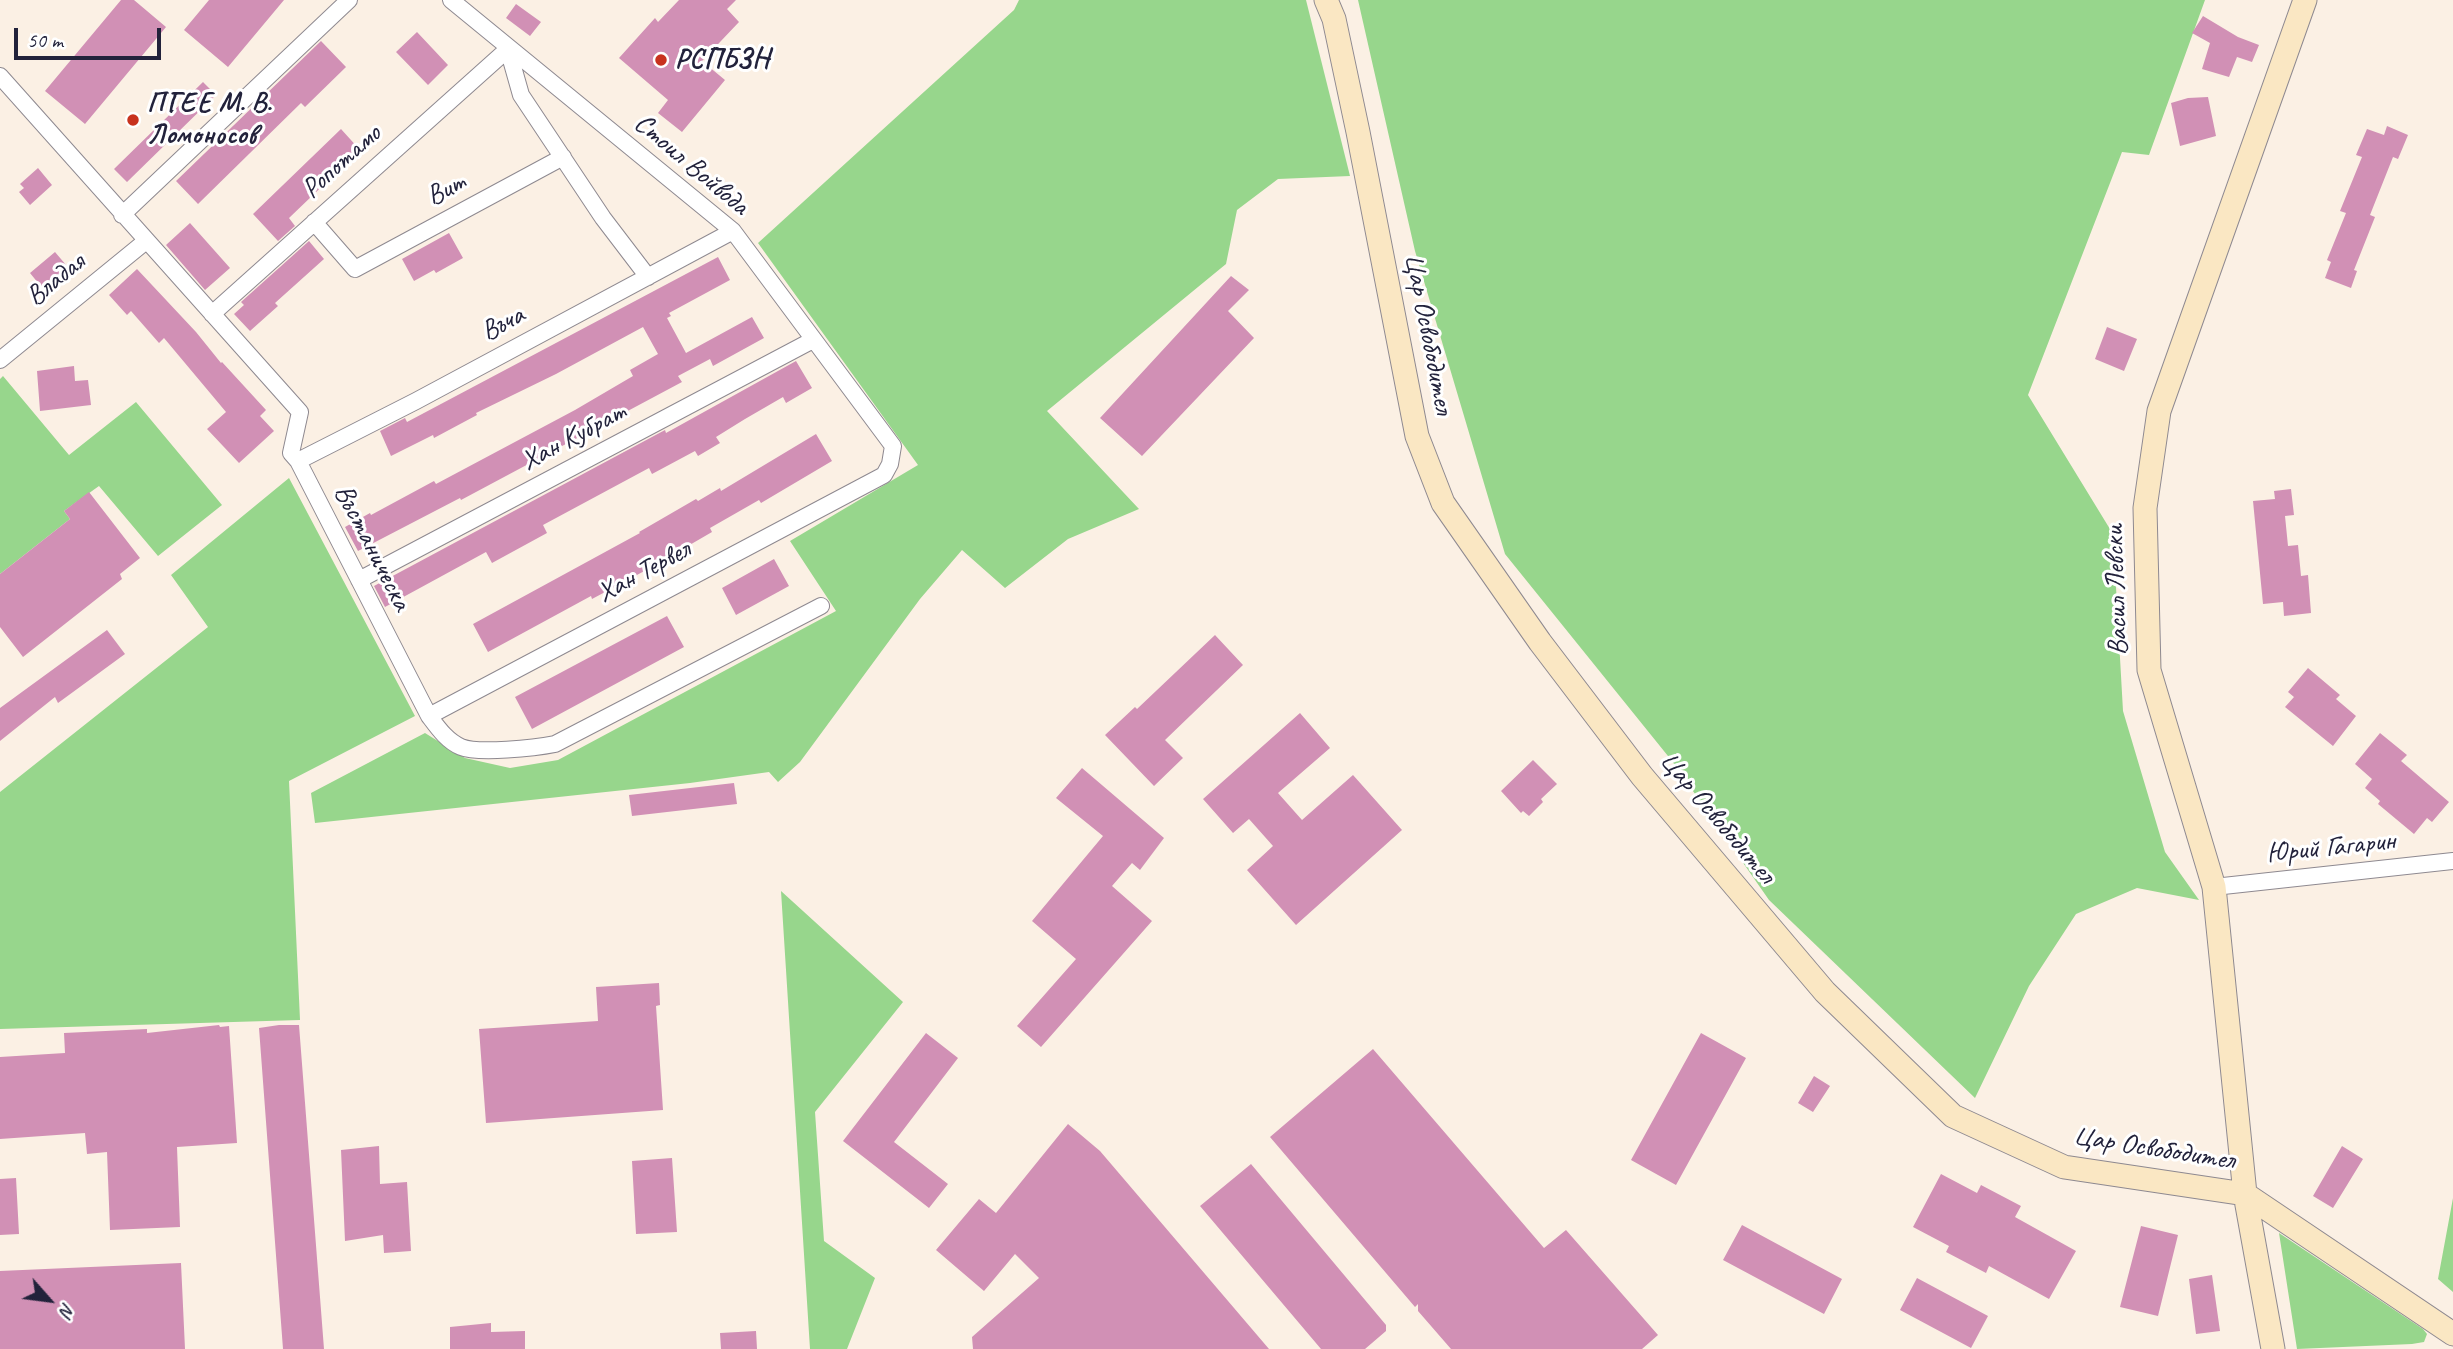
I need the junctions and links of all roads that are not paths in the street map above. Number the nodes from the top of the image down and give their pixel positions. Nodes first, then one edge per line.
1 (349, 0) edge
2 (451, 0) edge
3 (1326, 0) edge
4 (2305, 0) edge
5 (508, 49) junction
6 (0, 76) edge
7 (563, 157) junction
8 (122, 215) junction
9 (314, 222) junction
10 (733, 231) junction
11 (146, 241) junction
12 (648, 276) junction
13 (212, 314) junction
14 (813, 340) junction
15 (0, 360) edge
16 (298, 461) junction
17 (884, 475) joint
18 (359, 580) junction
19 (821, 606) dead end
20 (429, 716) junction
21 (2453, 861) edge
22 (2214, 887) junction
23 (2245, 1194) junction
24 (2453, 1334) edge
25 (2273, 1349) edge

1 - 8 street
2 - 5 street, Стоил Войвода
3 - 23 main road, Цар Освободител
4 - 22 main road, Васил Левски
5 - 7 street
5 - 9 street, Ропотамо
5 - 10 street, Стоил Войвода
6 - 8 street, Въстаническа
7 - 9 street, Вит
7 - 12 street
8 - 11 street, Въстаническа
9 - 13 street, Ропотамо
10 - 12 street, Въча
10 - 14 street, Стоил Войвода
11 - 13 street, Въстаническа
11 - 15 street, Владая
12 - 16 street, Въча
13 - 16 street, Въстаническа
14 - 17 street, Стоил Войвода
14 - 18 street, Хан Кубрат
16 - 18 street, Въстаническа
17 - 20 street, Хан Тервел
18 - 20 street, Въстаническа
19 - 20 street, Въстаническа
21 - 22 street, Юрий Гагарин
22 - 23 main road, Васил Левски
23 - 24 main road, Цар Освободител
23 - 25 main road, Васил Левски

